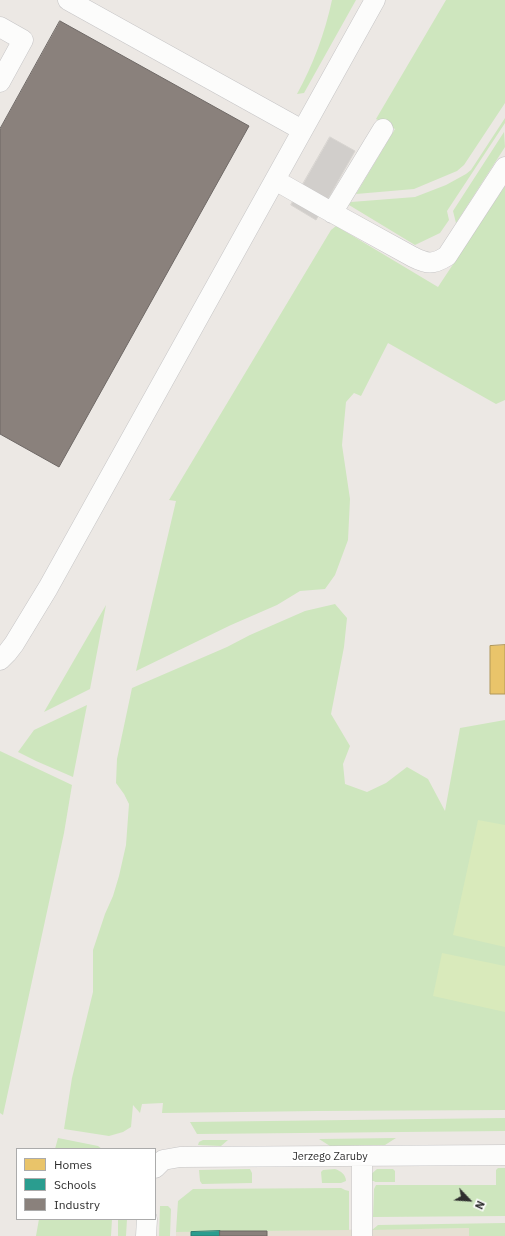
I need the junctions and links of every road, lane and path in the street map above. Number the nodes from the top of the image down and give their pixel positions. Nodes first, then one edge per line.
1 (68, 0) edge
2 (375, 0) edge
3 (0, 27) edge
4 (0, 82) edge
5 (383, 129) dead end
6 (302, 130) junction
7 (505, 167) edge
8 (275, 180) junction
9 (328, 210) junction
10 (0, 660) edge
11 (505, 1155) edge
12 (362, 1156) junction
13 (156, 1166) edge
14 (147, 1220) edge
15 (146, 1236) edge
16 (362, 1236) edge

1 - 6 street
2 - 6 street
3 - 4 street
5 - 9 street
6 - 8 street
7 - 9 street
8 - 9 street
8 - 10 street
11 - 12 street, Jerzego Zaruby
12 - 13 street, Jerzego Zaruby
12 - 16 street
14 - 15 street

